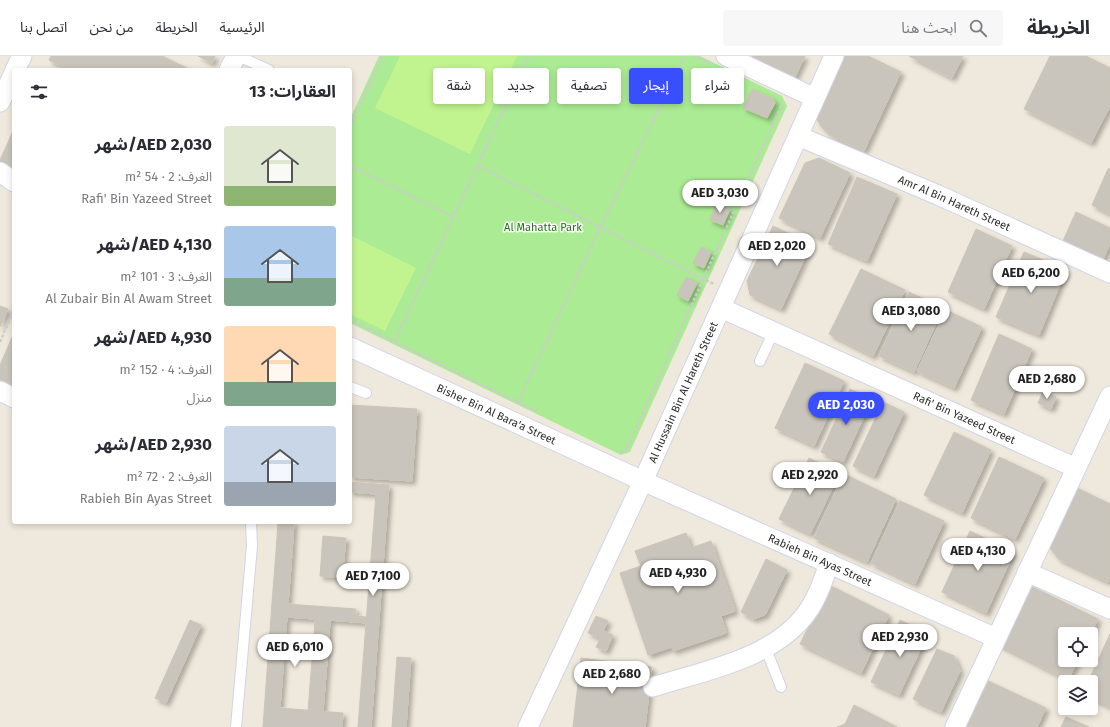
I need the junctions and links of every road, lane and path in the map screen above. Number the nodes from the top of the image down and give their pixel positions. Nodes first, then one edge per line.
1 (22, 56) edge
2 (237, 56) edge
3 (383, 56) edge
4 (529, 56) edge
5 (685, 56) edge
6 (694, 56) edge
7 (834, 56) edge
8 (720, 61) edge
9 (16, 68) edge
10 (230, 68) edge
11 (264, 68) edge
12 (12, 77) edge
13 (778, 97) dead end
14 (815, 98) junction
15 (0, 102) edge
16 (352, 124) edge
17 (798, 136) junction
18 (478, 166) junction
19 (352, 167) edge
20 (454, 217) junction
21 (601, 226) junction
22 (1110, 273) edge
23 (704, 278) junction
24 (725, 300) junction
25 (12, 314) edge
26 (352, 321) edge
27 (774, 331) junction
28 (395, 341) junction
29 (0, 342) edge
30 (352, 348) edge
31 (760, 361) dead end
32 (352, 388) edge
33 (0, 391) edge
34 (366, 392) dead end
35 (1110, 396) edge
36 (12, 397) edge
37 (518, 402) junction
38 (540, 413) dead end
39 (617, 451) dead end
40 (1076, 468) junction
41 (643, 481) junction
42 (251, 524) edge
43 (829, 563) junction
44 (1027, 572) junction
45 (1110, 609) edge
46 (996, 638) junction
47 (766, 649) junction
48 (654, 687) dead end
49 (781, 687) dead end
50 (236, 727) edge
51 (528, 727) edge
52 (955, 727) edge

1 - 9 street
2 - 10 street
2 - 11 lane
3 - 16 path
4 - 18 path
5 - 21 path
6 - 8 path
7 - 14 street, Al Hussain Bin Al Hareth Street
8 - 14 street
12 - 15 street
13 - 23 path
14 - 17 street, Al Hussain Bin Al Hareth Street
17 - 22 street, Amr Al Bin Hareth Street
17 - 24 street, Al Hussain Bin Al Hareth Street
18 - 20 path
18 - 21 path
19 - 20 path
20 - 28 path
21 - 23 path
21 - 37 path
23 - 24 path
23 - 39 path
24 - 27 street, Rafi' Bin Yazeed Street
24 - 41 street, Al Hussain Bin Al Hareth Street
25 - 29 path
26 - 28 path
27 - 31 lane
27 - 40 street, Rafi' Bin Yazeed Street
28 - 37 path
30 - 41 street, Bisher Bin Al Bara'a Street
32 - 34 lane
33 - 36 street
35 - 40 street
37 - 38 path
40 - 44 street
41 - 43 street, Rabieh Bin Ayas Street
41 - 51 street, Al Hussain Bin Al Hareth Street
42 - 50 lane
43 - 46 street, Rabieh Bin Ayas Street
43 - 47 street
44 - 45 street
44 - 46 street
46 - 52 street
47 - 48 street
47 - 49 lane

